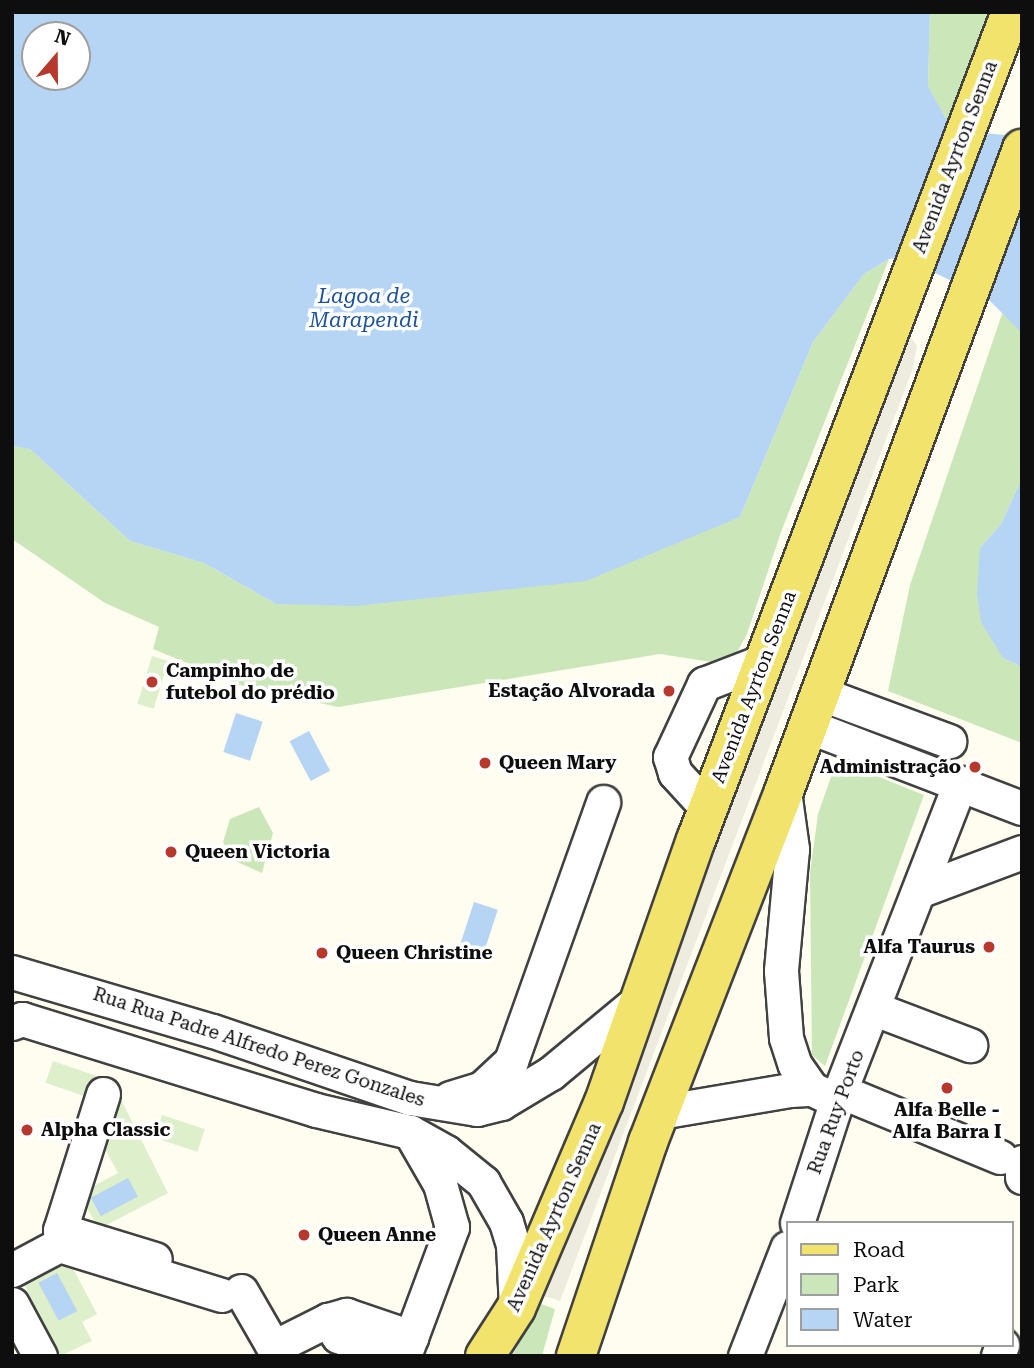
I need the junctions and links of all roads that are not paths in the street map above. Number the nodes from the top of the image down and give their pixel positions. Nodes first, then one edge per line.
1 (1011, 12) edge
2 (1022, 149) edge
3 (766, 660) junction
4 (814, 709) junction
5 (949, 741) dead end
6 (960, 783) junction
7 (784, 792) junction
8 (603, 802) dead end
9 (1022, 808) edge
10 (708, 809) junction
11 (1022, 852) edge
12 (921, 890) junction
13 (23, 974) edge
14 (640, 999) junction
15 (876, 1006) junction
16 (17, 1021) edge
17 (213, 1031) junction
18 (520, 1044) junction
19 (970, 1045) dead end
20 (551, 1073) junction
21 (198, 1074) junction
22 (103, 1094) dead end
23 (830, 1094) junction
24 (410, 1098) junction
25 (660, 1112) junction
26 (410, 1132) junction
27 (1018, 1169) edge
28 (798, 1221) edge
29 (506, 1222) junction
30 (452, 1227) junction
31 (786, 1251) edge
32 (155, 1259) dead end
33 (12, 1270) edge
34 (12, 1304) edge
35 (516, 1308) junction
36 (403, 1349) edge
37 (40, 1356) edge
38 (485, 1356) edge
39 (576, 1356) edge
40 (745, 1356) edge

1 - 3 main road, Avenida Ayrton Senna
2 - 4 main road
3 - 10 main road, Avenida Ayrton Senna
3 - 10 street
4 - 5 street
4 - 6 street
4 - 7 main road
6 - 9 street
6 - 12 street, Rua Ruy Porto
7 - 23 street
7 - 25 main road
8 - 18 street
10 - 14 main road, Avenida Ayrton Senna
11 - 12 street
12 - 15 street, Rua Ruy Porto
13 - 16 street
13 - 17 street, Rua Rua Padre Alfredo Perez Gonzales
14 - 20 street, Rua Rua Padre Alfredo Perez Gonzales
14 - 35 main road, Avenida Ayrton Senna
15 - 19 street
15 - 23 street, Rua Ruy Porto
16 - 21 street
17 - 21 street
17 - 24 street, Rua Rua Padre Alfredo Perez Gonzales
18 - 20 street
18 - 24 street
20 - 24 street, Rua Rua Padre Alfredo Perez Gonzales
21 - 26 street
22 - 32 street
23 - 25 street
23 - 27 street
23 - 28 street, Rua Ruy Porto
25 - 39 main road
26 - 29 street
26 - 30 street
29 - 30 street
29 - 35 street
30 - 36 street
31 - 40 street
33 - 36 street
34 - 37 street
35 - 38 main road, Avenida Ayrton Senna

